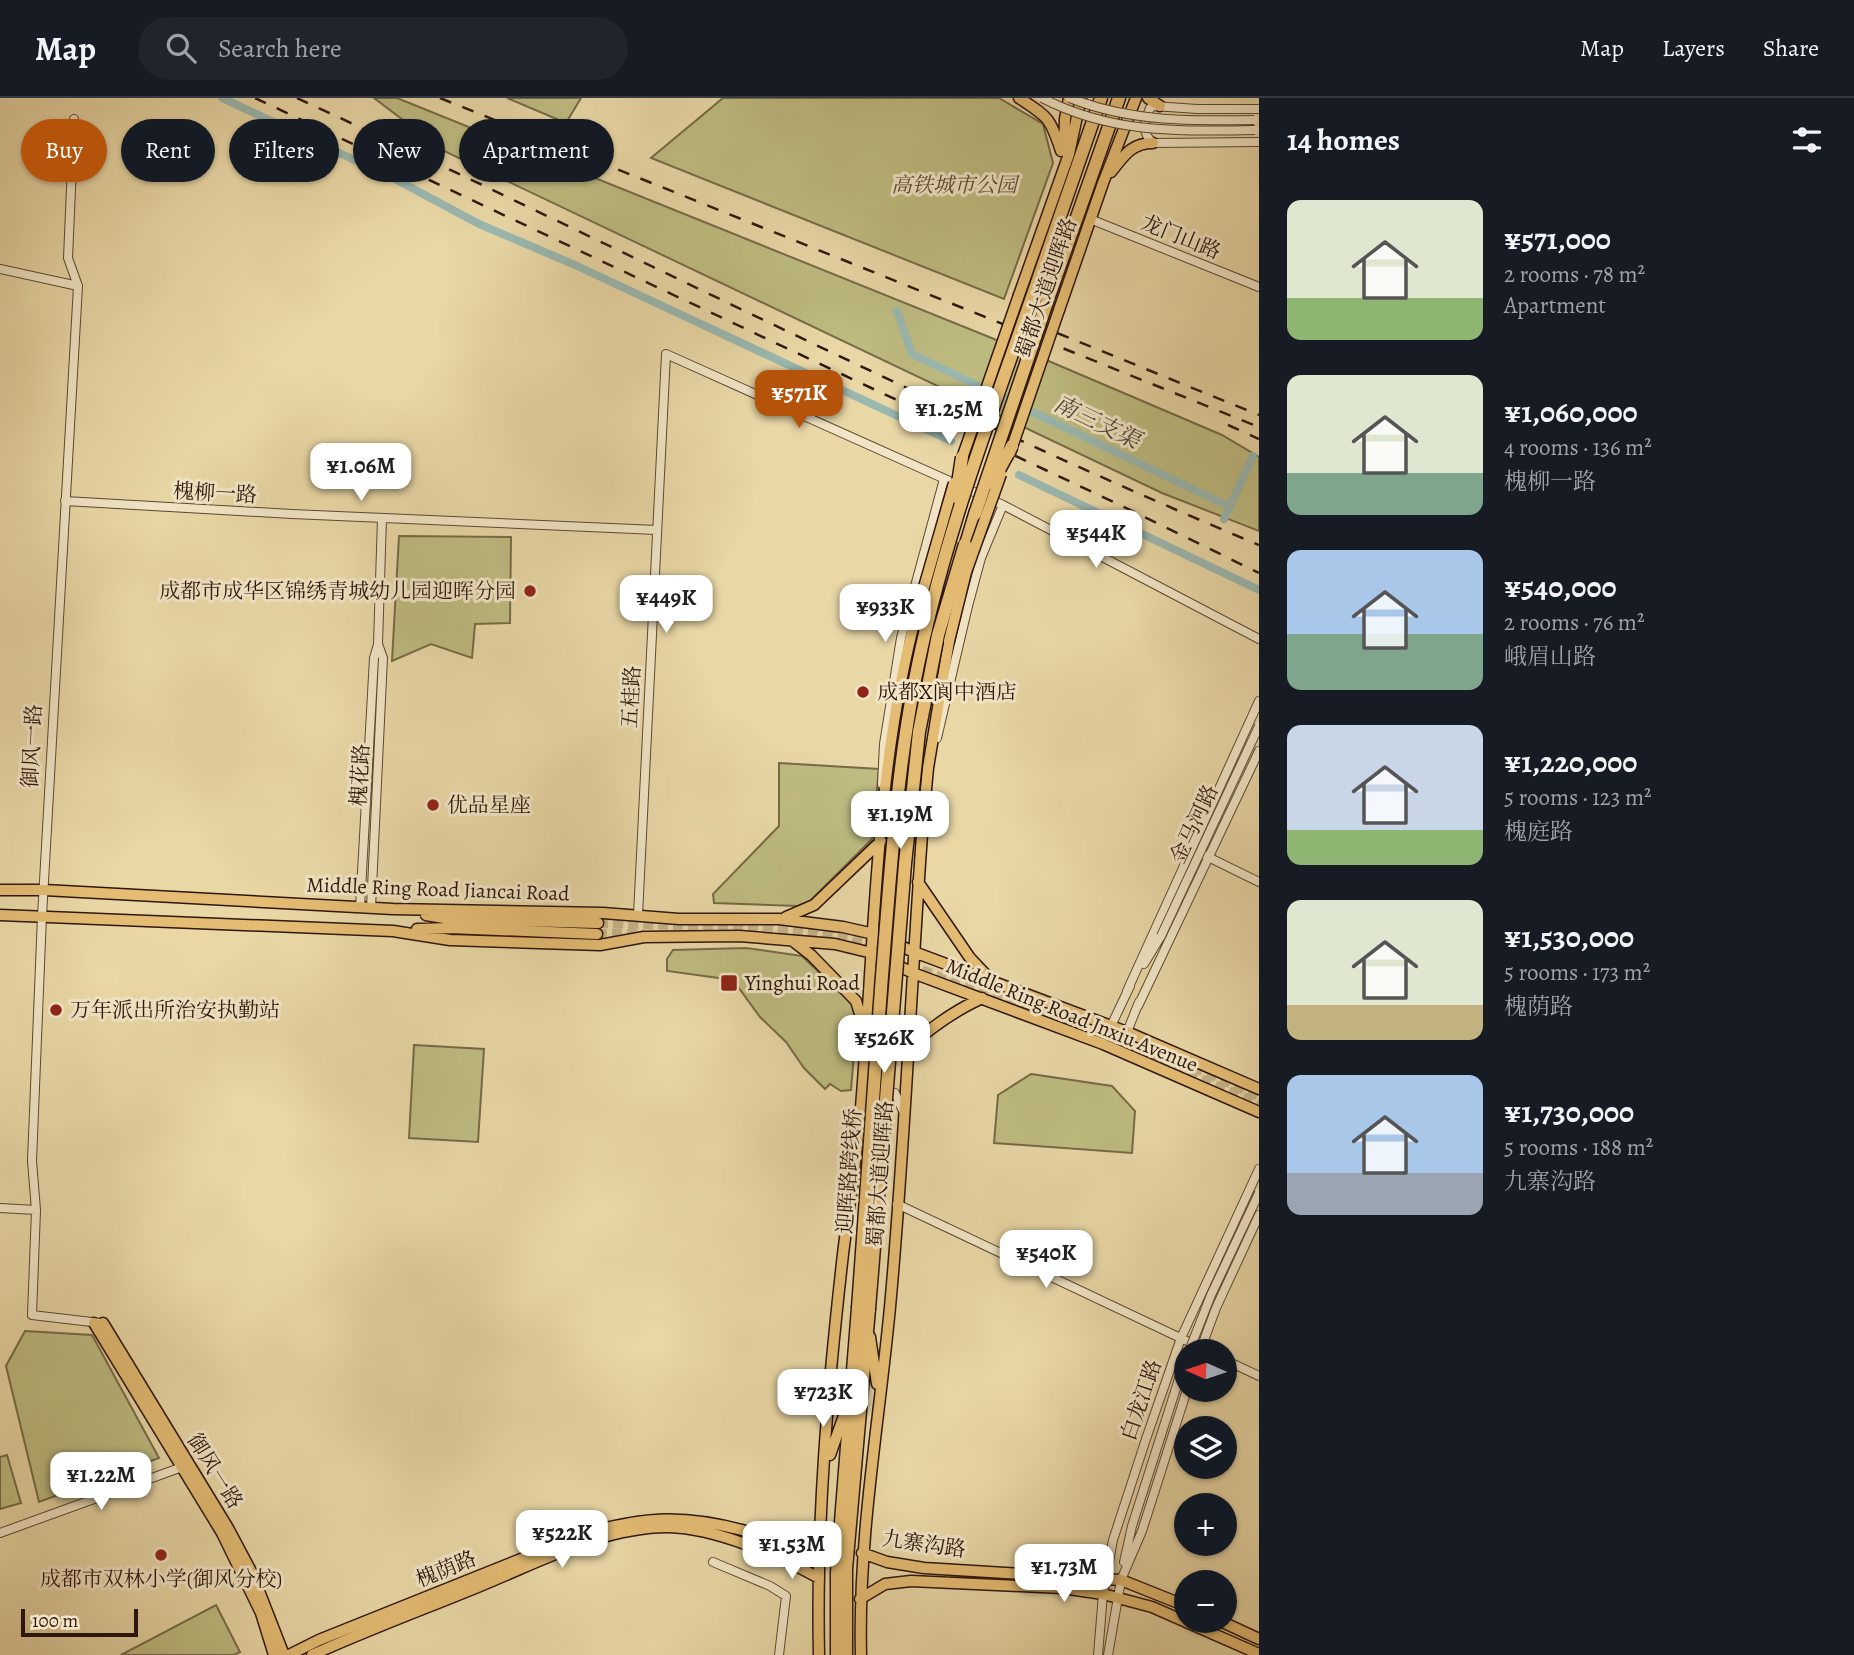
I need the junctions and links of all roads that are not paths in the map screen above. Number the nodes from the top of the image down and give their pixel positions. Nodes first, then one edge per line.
1 (1019, 98) edge
2 (1042, 98) edge
3 (1052, 98) edge
4 (1070, 98) edge
5 (1081, 98) edge
6 (1119, 98) edge
7 (1136, 98) edge
8 (1148, 98) edge
9 (1097, 102) edge
10 (1160, 106) junction
11 (1259, 109) edge
12 (1256, 120) edge
13 (1050, 121) junction
14 (1257, 130) edge
15 (1259, 142) edge
16 (1153, 143) junction
17 (1064, 161) junction
18 (71, 182) edge
19 (1103, 183) junction
20 (1052, 203) junction
21 (1090, 219) junction
22 (0, 269) edge
23 (78, 286) junction
24 (1259, 288) edge
25 (1025, 297) junction
26 (1012, 446) junction
27 (962, 457) junction
28 (944, 479) junction
29 (65, 501) junction
30 (1003, 505) junction
31 (975, 514) junction
32 (382, 518) junction
33 (657, 530) junction
34 (950, 539) junction
35 (965, 544) junction
36 (918, 608) junction
37 (953, 617) junction
38 (1259, 639) edge
39 (1259, 701) edge
40 (1259, 726) edge
41 (1259, 751) edge
42 (928, 768) junction
43 (883, 817) junction
44 (923, 821) junction
45 (881, 841) junction
46 (1191, 849) junction
47 (1208, 858) junction
48 (918, 882) junction
49 (1259, 882) edge
50 (0, 890) edge
51 (44, 890) junction
52 (365, 908) junction
53 (393, 909) junction
54 (0, 915) edge
55 (638, 915) junction
56 (42, 916) junction
57 (779, 919) junction
58 (393, 930) junction
59 (874, 934) junction
60 (1161, 936) junction
61 (791, 940) junction
62 (914, 952) junction
63 (872, 953) junction
64 (913, 973) junction
65 (991, 980) junction
66 (1127, 991) junction
67 (982, 998) junction
68 (1138, 1006) junction
69 (1111, 1027) junction
70 (1127, 1032) junction
71 (866, 1035) junction
72 (907, 1049) junction
73 (1259, 1089) edge
74 (861, 1108) junction
75 (903, 1111) junction
76 (1259, 1112) edge
77 (1259, 1168) edge
78 (1259, 1194) edge
79 (897, 1204) junction
80 (0, 1208) edge
81 (36, 1210) junction
82 (1259, 1215) edge
83 (865, 1312) junction
84 (98, 1323) joint
85 (1181, 1338) junction
86 (1194, 1339) edge
87 (1206, 1339) edge
88 (1237, 1366) edge
89 (1259, 1376) edge
90 (1174, 1395) edge
91 (878, 1397) junction
92 (850, 1398) junction
93 (1183, 1402) edge
94 (184, 1466) junction
95 (825, 1469) junction
96 (0, 1533) edge
97 (820, 1538) junction
98 (862, 1553) junction
99 (713, 1562) dead end
100 (819, 1578) junction
101 (1105, 1578) junction
102 (1121, 1580) junction
103 (1102, 1594) junction
104 (1117, 1596) junction
105 (860, 1599) junction
106 (1174, 1601) edge
107 (1237, 1628) edge
108 (1259, 1638) edge
109 (1254, 1653) edge
110 (274, 1655) edge
111 (286, 1655) edge
112 (312, 1655) edge
113 (779, 1655) edge
114 (820, 1655) edge
115 (837, 1655) edge
116 (846, 1655) edge
117 (861, 1655) edge
118 (1098, 1655) edge
119 (1108, 1655) edge

1 - 13 main road
2 - 14 street, bridge
3 - 13 main road
4 - 9 street, bridge
4 - 17 main road
5 - 9 main road, bridge
5 - 20 main road
6 - 31 highway, 蜀都大道迎晖路, bridge
7 - 19 main road, 蜀都大道迎晖路
8 - 10 main road
9 - 12 street, bridge
9 - 25 highway, 蜀都大道迎晖路
10 - 11 street
10 - 16 street
13 - 17 main road
15 - 16 street
16 - 19 main road
17 - 20 main road
18 - 23 street, 御风一路
19 - 21 main road, 蜀都大道迎晖路
20 - 25 main road, 蜀都大道迎晖路
21 - 24 street, 龙门山路
21 - 26 main road, 蜀都大道迎晖路, bridge
22 - 23 street
23 - 29 street, 御风一路
25 - 27 main road, 蜀都大道迎晖路, bridge
25 - 34 highway, 蜀都大道迎晖路, bridge
26 - 31 highway, bridge
26 - 37 main road, 蜀都大道迎晖路, bridge
27 - 34 highway, bridge
27 - 36 main road, 蜀都大道迎晖路, bridge
28 - 30 street
28 - 33 street, 五桂路
28 - 43 street
29 - 32 street, 槐柳一路
29 - 51 street, 御风一路
30 - 38 street
30 - 42 street
31 - 35 highway, 蜀都大道迎晖路
32 - 33 street, 槐柳一路
32 - 52 street, 槐花路
33 - 55 street, 五桂路
34 - 36 highway, bridge
34 - 83 highway, 迎晖路跨线桥, bridge
35 - 37 highway, bridge
35 - 83 highway, 迎晖路跨线桥, bridge
36 - 43 main road, 蜀都大道迎晖路
37 - 42 main road, 蜀都大道迎晖路, bridge
39 - 46 street
40 - 60 street, 金马河路, bridge
41 - 47 street
42 - 44 main road, 蜀都大道迎晖路
43 - 44 street
43 - 45 main road, 蜀都大道迎晖路
44 - 48 main road, 蜀都大道迎晖路
45 - 57 main road
45 - 59 main road, 蜀都大道迎晖路
46 - 47 street
46 - 66 street
47 - 49 street
47 - 68 street
48 - 62 main road, 蜀都大道迎晖路
48 - 65 main road
50 - 51 main road, Middle Ring Road Jiancai Road
51 - 52 main road, Middle Ring Road Jiancai Road
51 - 56 street, 御风一路
52 - 53 main road, Middle Ring Road Jiancai Road
53 - 55 main road, Middle Ring Road Jiancai Road
53 - 58 main road
54 - 56 main road, Middle Ring Road Jiancai Road
55 - 57 main road, Middle Ring Road Jiancai Road
56 - 58 main road, Middle Ring Road Jiancai Road
56 - 81 street, 御风一路
57 - 59 main road, Middle Ring Road Jiancai Road
58 - 61 main road, Middle Ring Road Jiancai Road
59 - 62 main road, Middle Ring Road Jnxiu Avenue
59 - 63 main road, 蜀都大道迎晖路
60 - 66 street
60 - 68 street
61 - 63 main road, Middle Ring Road Jiancai Road
61 - 71 main road
62 - 64 main road, 蜀都大道迎晖路
62 - 65 main road, Middle Ring Road Jnxiu Avenue
63 - 64 main road, Middle Ring Road Jnxiu Avenue
63 - 71 main road, 蜀都大道迎晖路
64 - 67 main road, Middle Ring Road Jnxiu Avenue
64 - 72 main road, 蜀都大道迎晖路
65 - 69 main road, Middle Ring Road Jnxiu Avenue
66 - 69 street
67 - 72 main road
67 - 76 main road, Middle Ring Road Jnxiu Avenue
68 - 70 street
69 - 70 main road, Middle Ring Road Jnxiu Avenue
70 - 73 main road, Middle Ring Road Jnxiu Avenue
71 - 74 main road, 蜀都大道迎晖路
72 - 75 main road, 蜀都大道迎晖路
74 - 75 street
74 - 95 main road, 蜀都大道迎晖路
75 - 79 main road, 蜀都大道迎晖路
77 - 85 street, 白龙江路
78 - 86 street, bridge
79 - 85 street
79 - 91 main road, 蜀都大道迎晖路
80 - 81 street
81 - 84 street, 御风一路
82 - 87 street
83 - 91 main road
83 - 92 highway
83 - 116 highway
84 - 94 main road, 御风一路
85 - 101 street, 白龙江路
88 - 89 street
90 - 102 street
91 - 98 main road, 蜀都大道迎晖路
92 - 95 main road
92 - 115 highway
93 - 102 street, 白龙江路
94 - 96 street
94 - 110 main road, 御风一路
94 - 111 main road, 御风一路
95 - 97 main road, 蜀都大道迎晖路
97 - 100 main road, 蜀都大道迎晖路
97 - 111 main road, 槐荫路
98 - 101 main road, 九寨沟路
98 - 105 main road, 蜀都大道迎晖路
99 - 113 street
100 - 112 main road, 槐荫路
100 - 114 main road, 蜀都大道迎晖路
101 - 102 main road, 九寨沟路
101 - 103 street, 白龙江路
102 - 104 street, 白龙江路
102 - 106 main road, 九寨沟路
103 - 104 main road, 九寨沟路
103 - 105 main road, 九寨沟路
103 - 118 street, 白龙江路
104 - 109 main road, 九寨沟路
104 - 119 street, 白龙江路
105 - 117 main road, 蜀都大道迎晖路
107 - 108 main road
108 - 109 street

